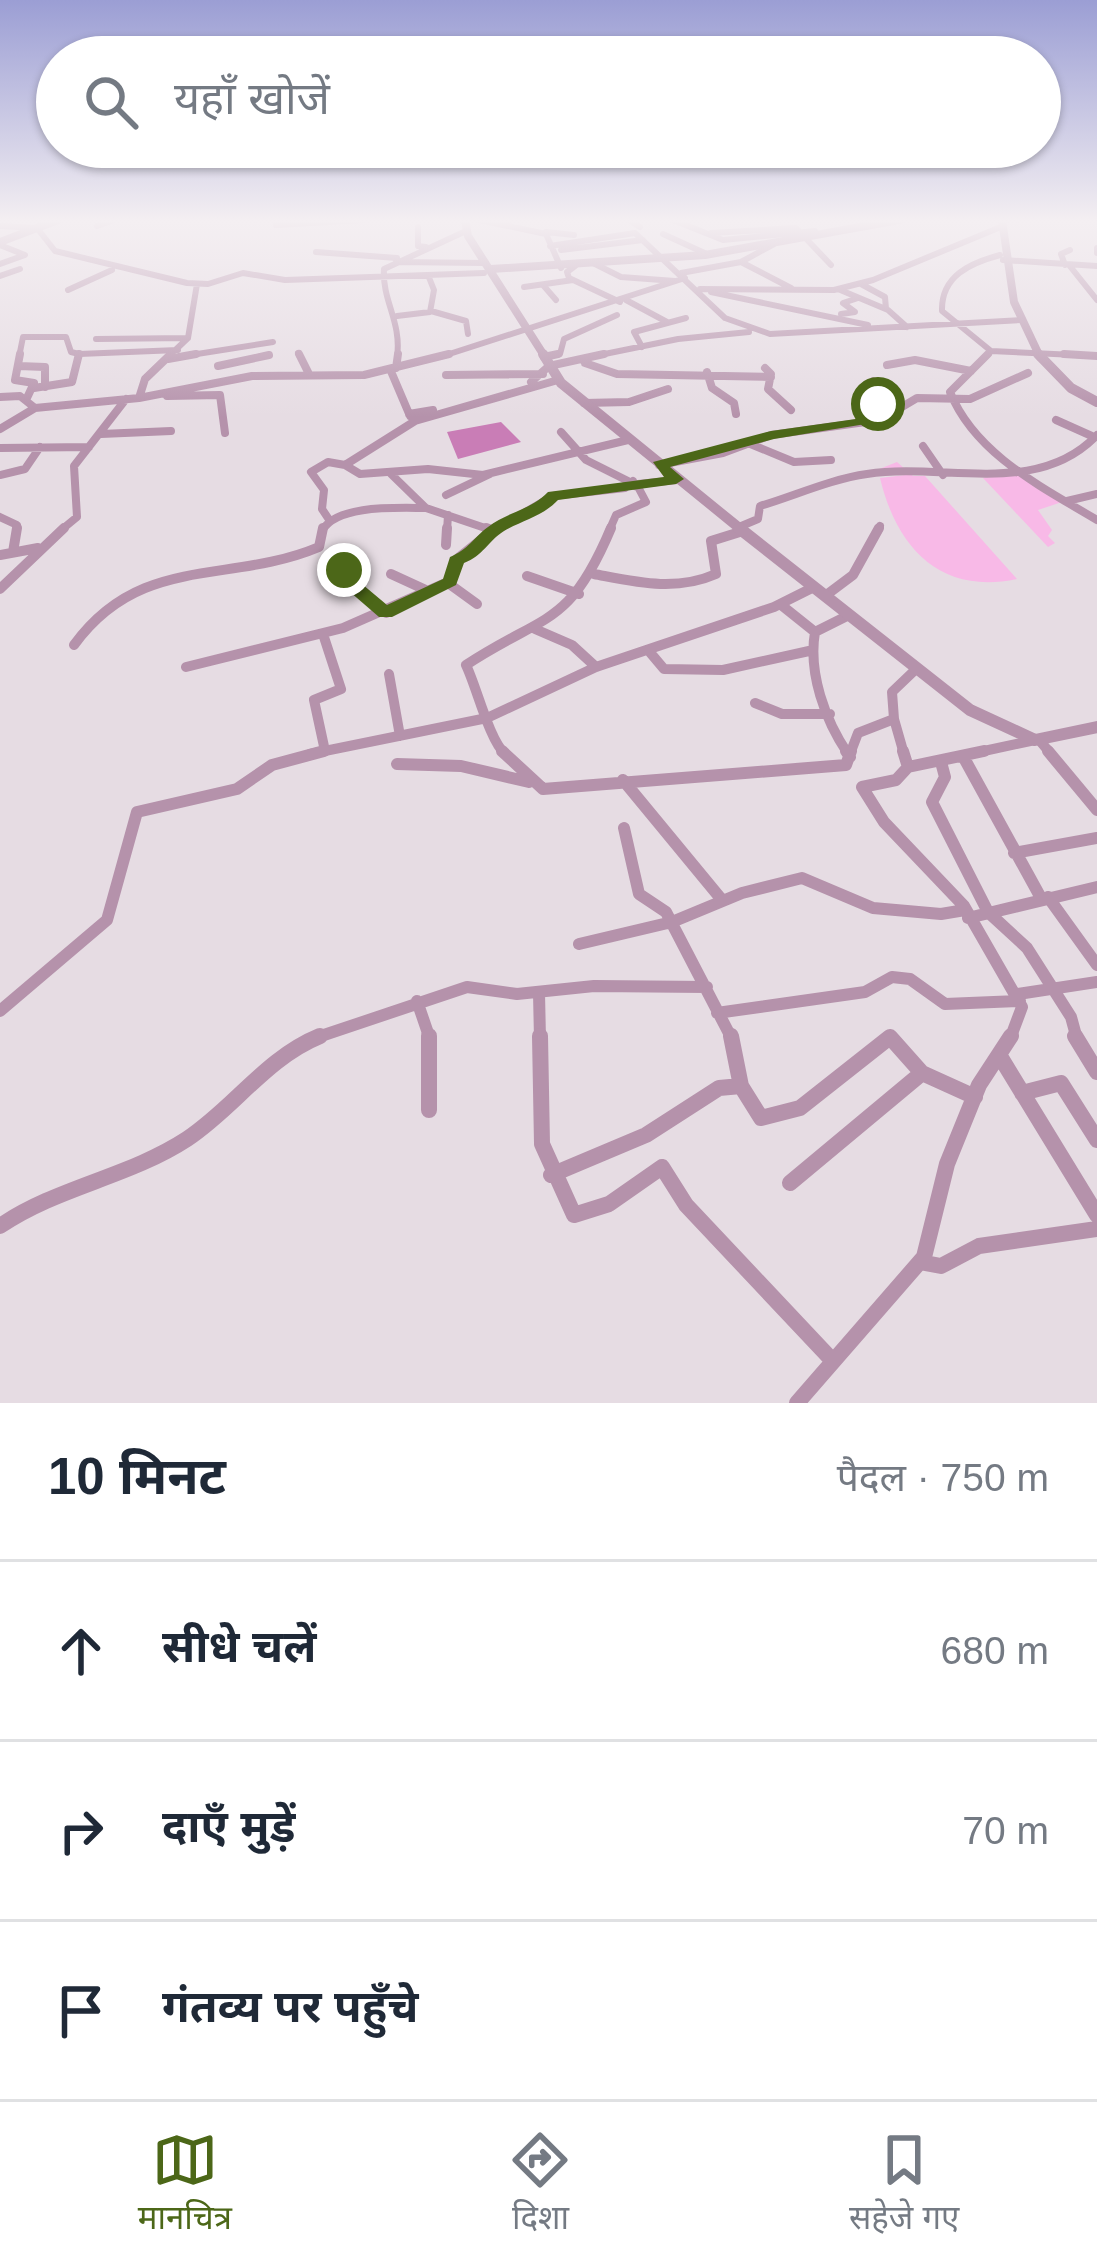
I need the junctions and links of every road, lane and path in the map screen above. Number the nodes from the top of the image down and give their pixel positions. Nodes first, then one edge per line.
1 (78, 285) edge
2 (196, 285) edge
3 (386, 285) edge
4 (432, 285) edge
5 (486, 285) edge
6 (498, 285) edge
7 (538, 285) edge
8 (542, 285) edge
9 (584, 285) edge
10 (613, 285) edge
11 (660, 285) edge
12 (693, 285) edge
13 (749, 285) edge
14 (787, 285) edge
15 (854, 285) edge
16 (864, 285) edge
17 (948, 285) edge
18 (1011, 285) edge
19 (524, 287) dead end
20 (743, 287) junction
21 (698, 289) junction
22 (794, 289) junction
23 (838, 289) junction
24 (68, 290) dead end
25 (486, 290) dead end
26 (774, 290) junction
27 (596, 291) junction
28 (858, 298) junction
29 (556, 300) dead end
30 (623, 301) junction
31 (754, 301) junction
32 (714, 308) junction
33 (778, 308) junction
34 (886, 309) junction
35 (431, 311) junction
36 (616, 315) dead end
37 (397, 316) junction
38 (837, 316) junction
39 (686, 318) dead end
40 (1021, 320) junction
41 (667, 322) junction
42 (956, 325) junction
43 (907, 327) junction
44 (526, 328) junction
45 (878, 328) junction
46 (758, 331) junction
47 (819, 333) junction
48 (468, 334) dead end
49 (96, 338) dead end
50 (188, 338) junction
51 (273, 342) dead end
52 (641, 346) junction
53 (178, 350) junction
54 (992, 351) junction
55 (226, 352) junction
56 (298, 353) dead end
57 (1034, 353) junction
58 (80, 354) junction
59 (268, 355) dead end
60 (212, 356) junction
61 (1097, 356) edge
62 (168, 359) junction
63 (582, 361) junction
64 (233, 363) junction
65 (886, 364) dead end
66 (19, 366) junction
67 (218, 366) junction
68 (545, 366) junction
69 (764, 368) dead end
70 (393, 369) junction
71 (970, 371) junction
72 (707, 372) junction
73 (1028, 373) dead end
74 (306, 374) junction
75 (446, 375) dead end
76 (771, 377) junction
77 (226, 380) junction
78 (558, 380) junction
79 (873, 381) dead end
80 (46, 387) junction
81 (34, 388) junction
82 (668, 389) dead end
83 (158, 394) junction
84 (0, 397) edge
85 (139, 398) junction
86 (126, 399) junction
87 (26, 400) junction
88 (952, 400) junction
89 (1097, 402) edge
90 (584, 403) junction
91 (35, 408) junction
92 (791, 410) dead end
93 (736, 414) dead end
94 (886, 417) junction
95 (412, 418) junction
96 (1055, 420) dead end
97 (0, 429) edge
98 (171, 431) dead end
99 (561, 431) dead end
100 (226, 433) dead end
101 (101, 434) junction
102 (1095, 436) edge
103 (628, 440) junction
104 (748, 443) junction
105 (923, 446) dead end
106 (40, 447) junction
107 (89, 447) junction
108 (0, 448) edge
109 (579, 452) junction
110 (831, 460) dead end
111 (344, 465) junction
112 (658, 465) junction
113 (1023, 472) junction
114 (391, 473) junction
115 (490, 474) junction
116 (0, 475) edge
117 (943, 475) junction
118 (676, 479) junction
119 (634, 484) junction
120 (1097, 494) edge
121 (446, 495) dead end
122 (1067, 502) junction
123 (426, 508) junction
124 (448, 515) junction
125 (0, 517) edge
126 (1097, 520) edge
127 (330, 521) junction
128 (880, 526) dead end
129 (741, 529) junction
130 (494, 530) junction
131 (446, 545) dead end
132 (44, 546) junction
133 (13, 552) junction
134 (0, 555) edge
135 (344, 570) dead end
136 (391, 574) dead end
137 (594, 574) junction
138 (527, 576) dead end
139 (448, 583) junction
140 (814, 587) junction
141 (0, 589) edge
142 (428, 591) junction
143 (579, 594) junction
144 (825, 596) junction
145 (477, 604) dead end
146 (780, 604) junction
147 (386, 613) junction
148 (849, 615) junction
149 (536, 629) junction
150 (815, 632) junction
151 (323, 634) junction
152 (74, 645) dead end
153 (648, 650) junction
154 (809, 651) junction
155 (186, 667) dead end
156 (596, 667) junction
157 (914, 671) junction
158 (389, 674) dead end
159 (755, 703) dead end
160 (830, 714) junction
161 (488, 718) junction
162 (894, 719) junction
163 (1097, 727) edge
164 (400, 736) junction
165 (1037, 740) junction
166 (325, 751) junction
167 (964, 758) junction
168 (848, 761) junction
169 (941, 762) junction
170 (397, 764) dead end
171 (908, 766) junction
172 (623, 779) junction
173 (536, 784) junction
174 (862, 787) junction
175 (1097, 810) edge
176 (624, 828) dead end
177 (1097, 838) edge
178 (1014, 853) junction
179 (1097, 887) edge
180 (1045, 898) junction
181 (722, 900) junction
182 (988, 912) junction
183 (966, 914) junction
184 (672, 922) junction
185 (579, 944) dead end
186 (1097, 965) edge
187 (1097, 982) edge
188 (707, 987) junction
189 (1050, 989) junction
190 (539, 993) junction
191 (1019, 998) junction
192 (417, 1001) junction
193 (0, 1012) edge
194 (717, 1013) junction
195 (1001, 1058) junction
196 (1094, 1062) edge
197 (922, 1073) junction
198 (741, 1086) junction
199 (1022, 1093) junction
200 (975, 1097) junction
201 (429, 1110) dead end
202 (1097, 1140) edge
203 (551, 1175) junction
204 (790, 1183) dead end
205 (1097, 1215) edge
206 (0, 1226) edge
207 (1097, 1229) edge
208 (920, 1262) junction
209 (831, 1359) junction
210 (798, 1403) edge

1 - 24 street
2 - 50 street
3 - 37 street
4 - 35 street
5 - 25 street
6 - 44 street
7 - 19 street
8 - 29 street
9 - 27 street
10 - 27 street
11 - 30 street
12 - 21 street
13 - 20 street
14 - 22 street
15 - 23 street
16 - 34 street
17 - 42 street
18 - 40 street
20 - 21 street
20 - 26 street
21 - 31 street
21 - 32 street
22 - 23 street
22 - 26 street
23 - 28 street
26 - 31 street
27 - 30 street
28 - 34 street
28 - 38 street
30 - 41 street
30 - 44 street
31 - 32 street
31 - 33 street
32 - 46 street
33 - 38 street
33 - 47 street
34 - 43 street
35 - 37 street
35 - 48 street
36 - 68 street
37 - 70 street
38 - 45 street
39 - 41 street
40 - 42 street
40 - 57 street
41 - 52 street
42 - 43 street
42 - 54 street
43 - 45 street
44 - 68 street
44 - 70 street
45 - 47 street
46 - 47 street
46 - 52 street
49 - 50 street
50 - 53 street
51 - 55 street
52 - 63 street
53 - 58 street
53 - 62 street
54 - 57 street
54 - 71 street
55 - 60 street
55 - 64 street
56 - 74 street
57 - 61 street
57 - 89 street
58 - 66 street
58 - 80 street
59 - 64 street
60 - 62 street
60 - 67 street
62 - 85 street
63 - 68 street
63 - 72 street
64 - 67 street
65 - 71 street
66 - 80 street
66 - 81 street
67 - 77 street
68 - 75 street
68 - 78 street
68 - 95 street
69 - 76 street
70 - 74 street
70 - 95 street
71 - 88 street
72 - 76 street
72 - 93 street
73 - 88 street
74 - 77 street
76 - 92 street
77 - 83 street
78 - 90 street
78 - 95 street
79 - 94 street
80 - 81 street
81 - 87 street
82 - 90 street
83 - 85 street
83 - 100 street
84 - 87 street
85 - 86 street
86 - 91 street
86 - 101 street
87 - 91 street
88 - 94 street
88 - 113 street
90 - 103 street
91 - 97 street
94 - 104 street
95 - 111 street
96 - 102 street
98 - 101 street
99 - 109 street
101 - 107 street
102 - 113 street
103 - 109 street
103 - 112 street
104 - 110 street
104 - 112 street
105 - 117 street
106 - 107 street
106 - 108 street
106 - 116 street
107 - 132 street
109 - 115 street
109 - 119 street
111 - 114 street
111 - 127 street
112 - 118 street
113 - 117 street
113 - 122 street
114 - 115 street
114 - 123 street
115 - 121 street
117 - 129 street
118 - 119 street
118 - 129 street
119 - 130 street
119 - 137 street
120 - 122 street
122 - 126 street
123 - 124 street
123 - 127 street
124 - 130 street
124 - 131 street
125 - 133 street
127 - 152 street
128 - 144 street
129 - 137 street
129 - 140 street
130 - 139 street
132 - 133 street
132 - 141 street
133 - 134 street
135 - 147 street
136 - 142 street
137 - 143 street
138 - 143 street
139 - 142 street
139 - 145 street
140 - 144 street
140 - 146 street
142 - 147 street
143 - 149 street
144 - 148 street
146 - 150 street
146 - 153 street
147 - 151 street
148 - 150 street
148 - 157 street
149 - 156 street
149 - 161 street
150 - 154 street
151 - 155 street
151 - 166 street
153 - 154 street
153 - 156 street
154 - 160 street
156 - 161 street
157 - 162 street
157 - 165 street
158 - 164 street
159 - 160 street
160 - 168 street
161 - 164 street
161 - 173 street
162 - 168 street
162 - 171 street
163 - 165 street
164 - 166 street
165 - 167 street
165 - 175 street
166 - 193 street
167 - 169 street
167 - 178 street
168 - 172 street
168 - 174 street
169 - 171 street
169 - 182 street
170 - 173 street
171 - 174 street
172 - 173 street
172 - 181 street
174 - 183 street
176 - 184 street
177 - 178 street
178 - 180 street
179 - 180 street
180 - 182 street
180 - 186 street
181 - 183 street
181 - 184 street
182 - 183 street
182 - 189 street
183 - 191 street
184 - 185 street
184 - 188 street
187 - 189 street
188 - 190 street
188 - 194 street
189 - 191 street
189 - 196 street
190 - 192 street
190 - 203 street
191 - 194 street
191 - 195 street
192 - 201 street
192 - 206 street
194 - 198 street
195 - 199 street
195 - 200 street
197 - 198 street
197 - 200 street
197 - 204 street
198 - 203 street
199 - 202 street
199 - 205 street
200 - 208 street
203 - 209 street
207 - 208 street
208 - 209 street
209 - 210 street

